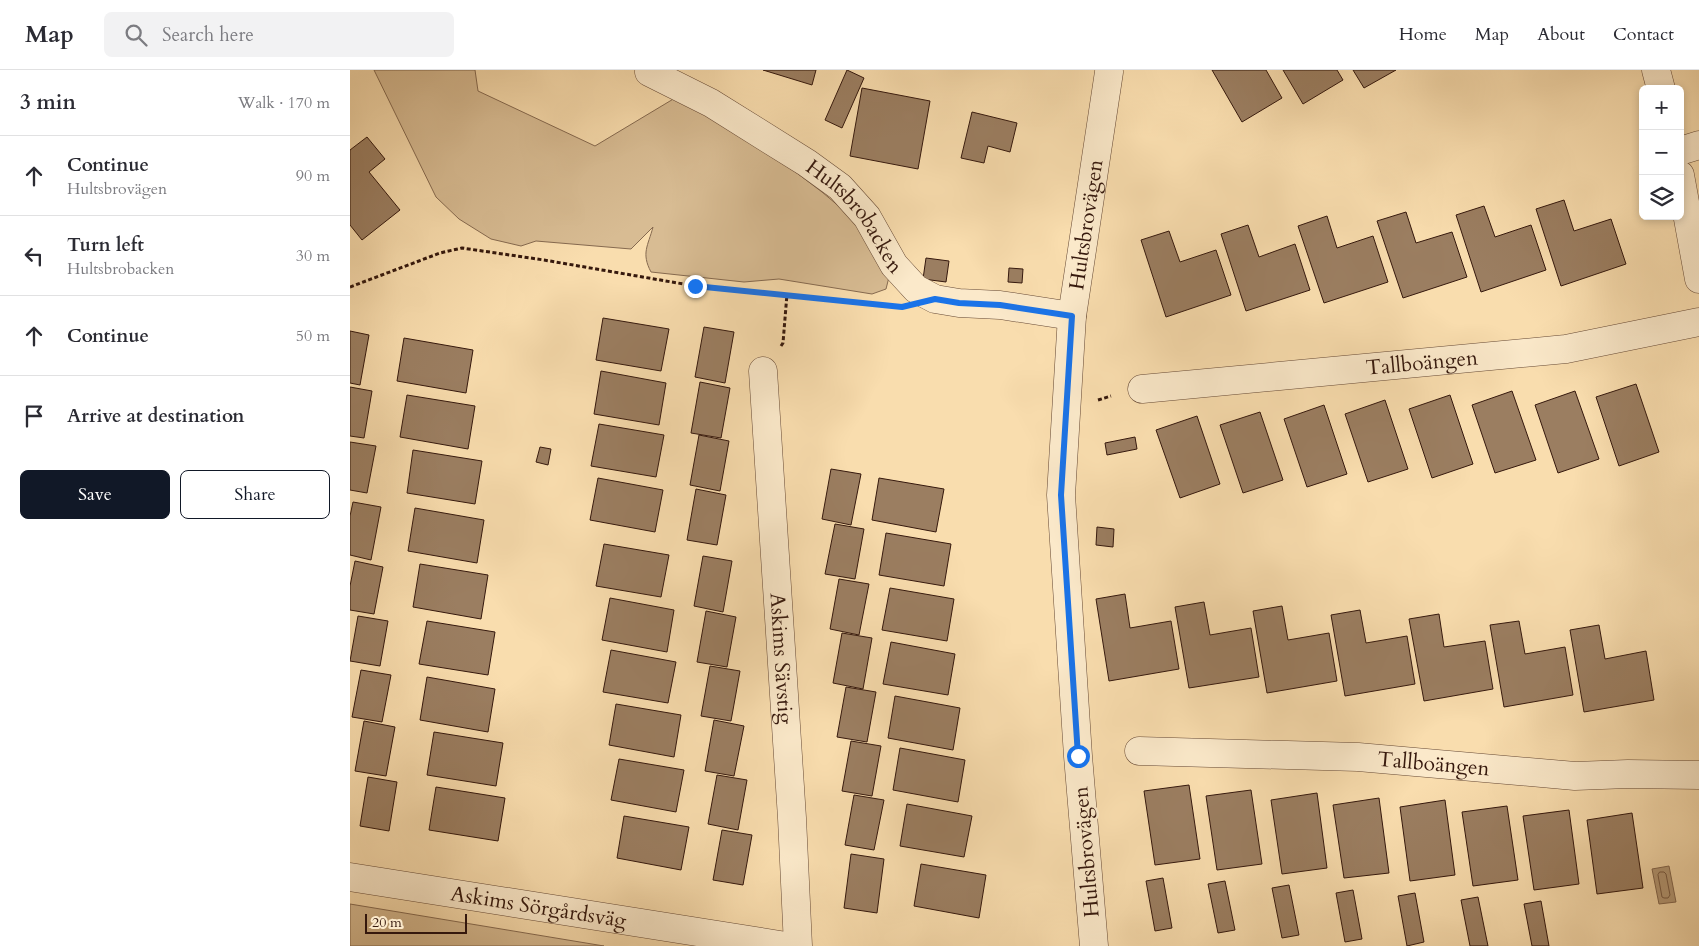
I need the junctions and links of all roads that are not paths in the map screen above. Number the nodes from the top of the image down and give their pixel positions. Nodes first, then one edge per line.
1 (1656, 70) edge
2 (649, 72) dead end
3 (1109, 72) dead end
4 (1660, 85) edge
5 (1699, 145) edge
6 (1684, 150) edge
7 (1684, 197) edge
8 (1699, 279) edge
9 (1072, 316) junction
10 (1699, 322) edge
11 (763, 371) road end
12 (1142, 389) road end
13 (1139, 751) dead end
14 (1699, 775) edge
15 (350, 877) edge
16 (786, 946) edge
17 (798, 946) edge
18 (1094, 946) edge

1 - 4 street
2 - 9 street, Hultsbrobacken
3 - 9 street, Hultsbrovägen
5 - 6 street
7 - 8 street
9 - 18 street, Hultsbrovägen
10 - 12 street, Tallboängen
11 - 17 street, Askims Sävstig
13 - 14 street, Tallboängen
15 - 16 street, Askims Sörgårdsväg

